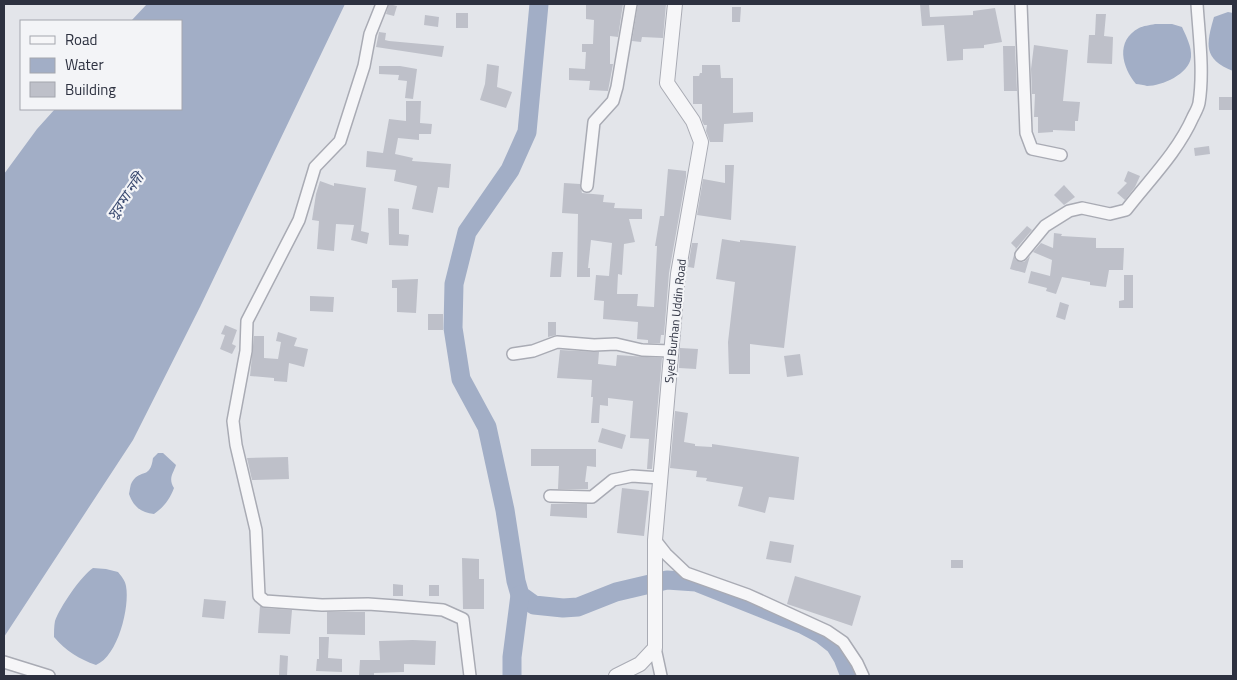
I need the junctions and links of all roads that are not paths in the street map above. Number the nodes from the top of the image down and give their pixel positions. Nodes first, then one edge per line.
1 (382, 4) edge
2 (631, 4) edge
3 (675, 4) edge
4 (1021, 4) edge
5 (1197, 4) edge
6 (1061, 155) dead end
7 (587, 186) dead end
8 (1021, 256) dead end
9 (671, 351) junction
10 (513, 354) dead end
11 (660, 478) junction
12 (550, 496) dead end
13 (655, 544) junction
14 (655, 648) junction
15 (4, 662) edge
16 (49, 676) edge
17 (470, 676) edge
18 (616, 676) edge
19 (660, 676) edge
20 (864, 676) edge

1 - 17 street
2 - 7 street
3 - 9 street, Syed Burhan Uddin Road
4 - 6 street
5 - 8 street
9 - 10 street
9 - 11 street, Syed Burhan Uddin Road
11 - 12 street
11 - 13 street, Syed Burhan Uddin Road
13 - 14 street, Syed Burhan Uddin Road
13 - 20 street
14 - 18 street
14 - 19 street
15 - 16 street

